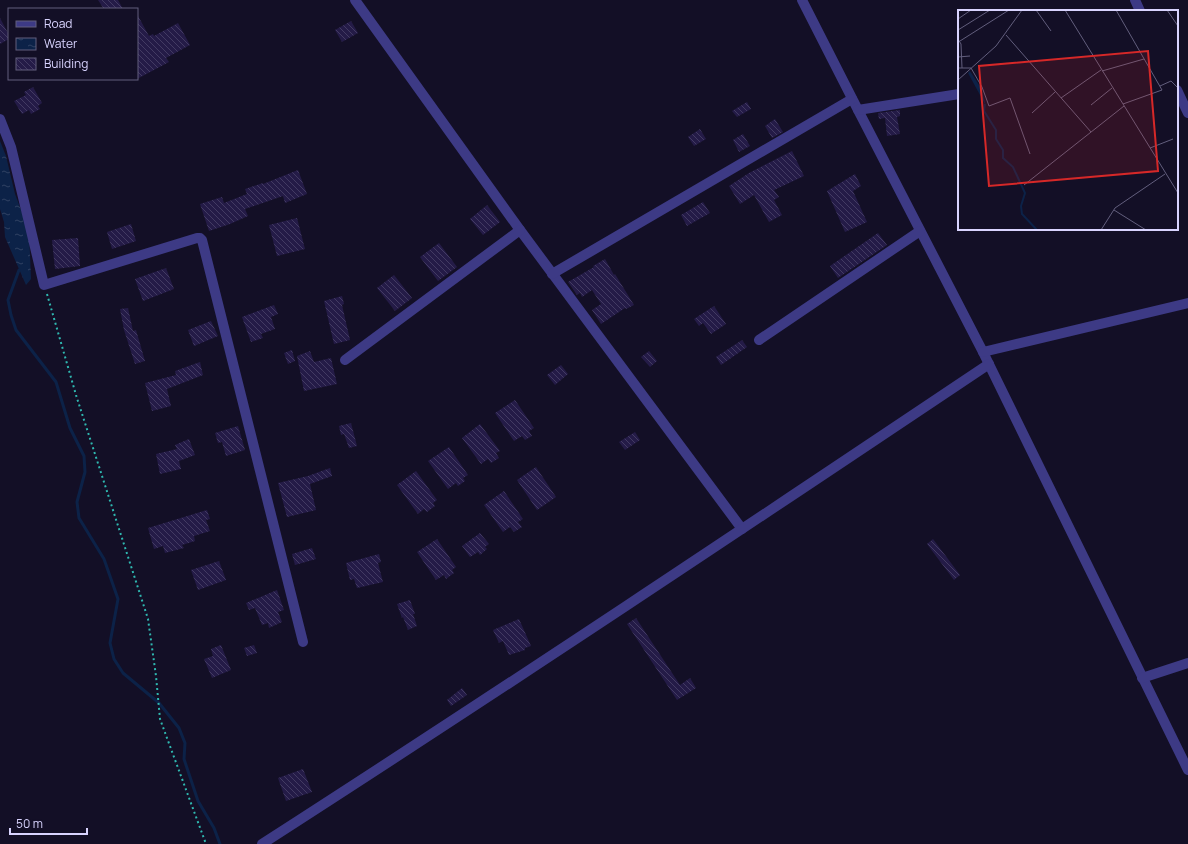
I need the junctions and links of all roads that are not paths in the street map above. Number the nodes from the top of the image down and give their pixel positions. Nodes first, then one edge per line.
1 (355, 0) edge
2 (802, 0) edge
3 (1135, 0) edge
4 (1140, 10) edge
5 (1178, 92) edge
6 (958, 94) edge
7 (852, 99) junction
8 (858, 110) junction
9 (1188, 113) edge
10 (0, 119) edge
11 (520, 230) junction
12 (920, 231) junction
13 (552, 274) junction
14 (1188, 303) edge
15 (759, 340) dead end
16 (983, 352) junction
17 (345, 360) dead end
18 (989, 364) junction
19 (742, 529) junction
20 (303, 642) dead end
21 (1188, 663) edge
22 (1142, 678) junction
23 (1188, 770) edge
24 (262, 844) edge

1 - 11 street
2 - 7 street
3 - 4 street
5 - 9 street
6 - 8 street
7 - 8 street
7 - 13 street
8 - 12 street
10 - 20 street
11 - 13 street
11 - 17 street
12 - 15 street
12 - 16 street
13 - 19 street
14 - 16 street
16 - 18 street
18 - 19 street
18 - 22 street
19 - 24 street
21 - 22 street
22 - 23 street

